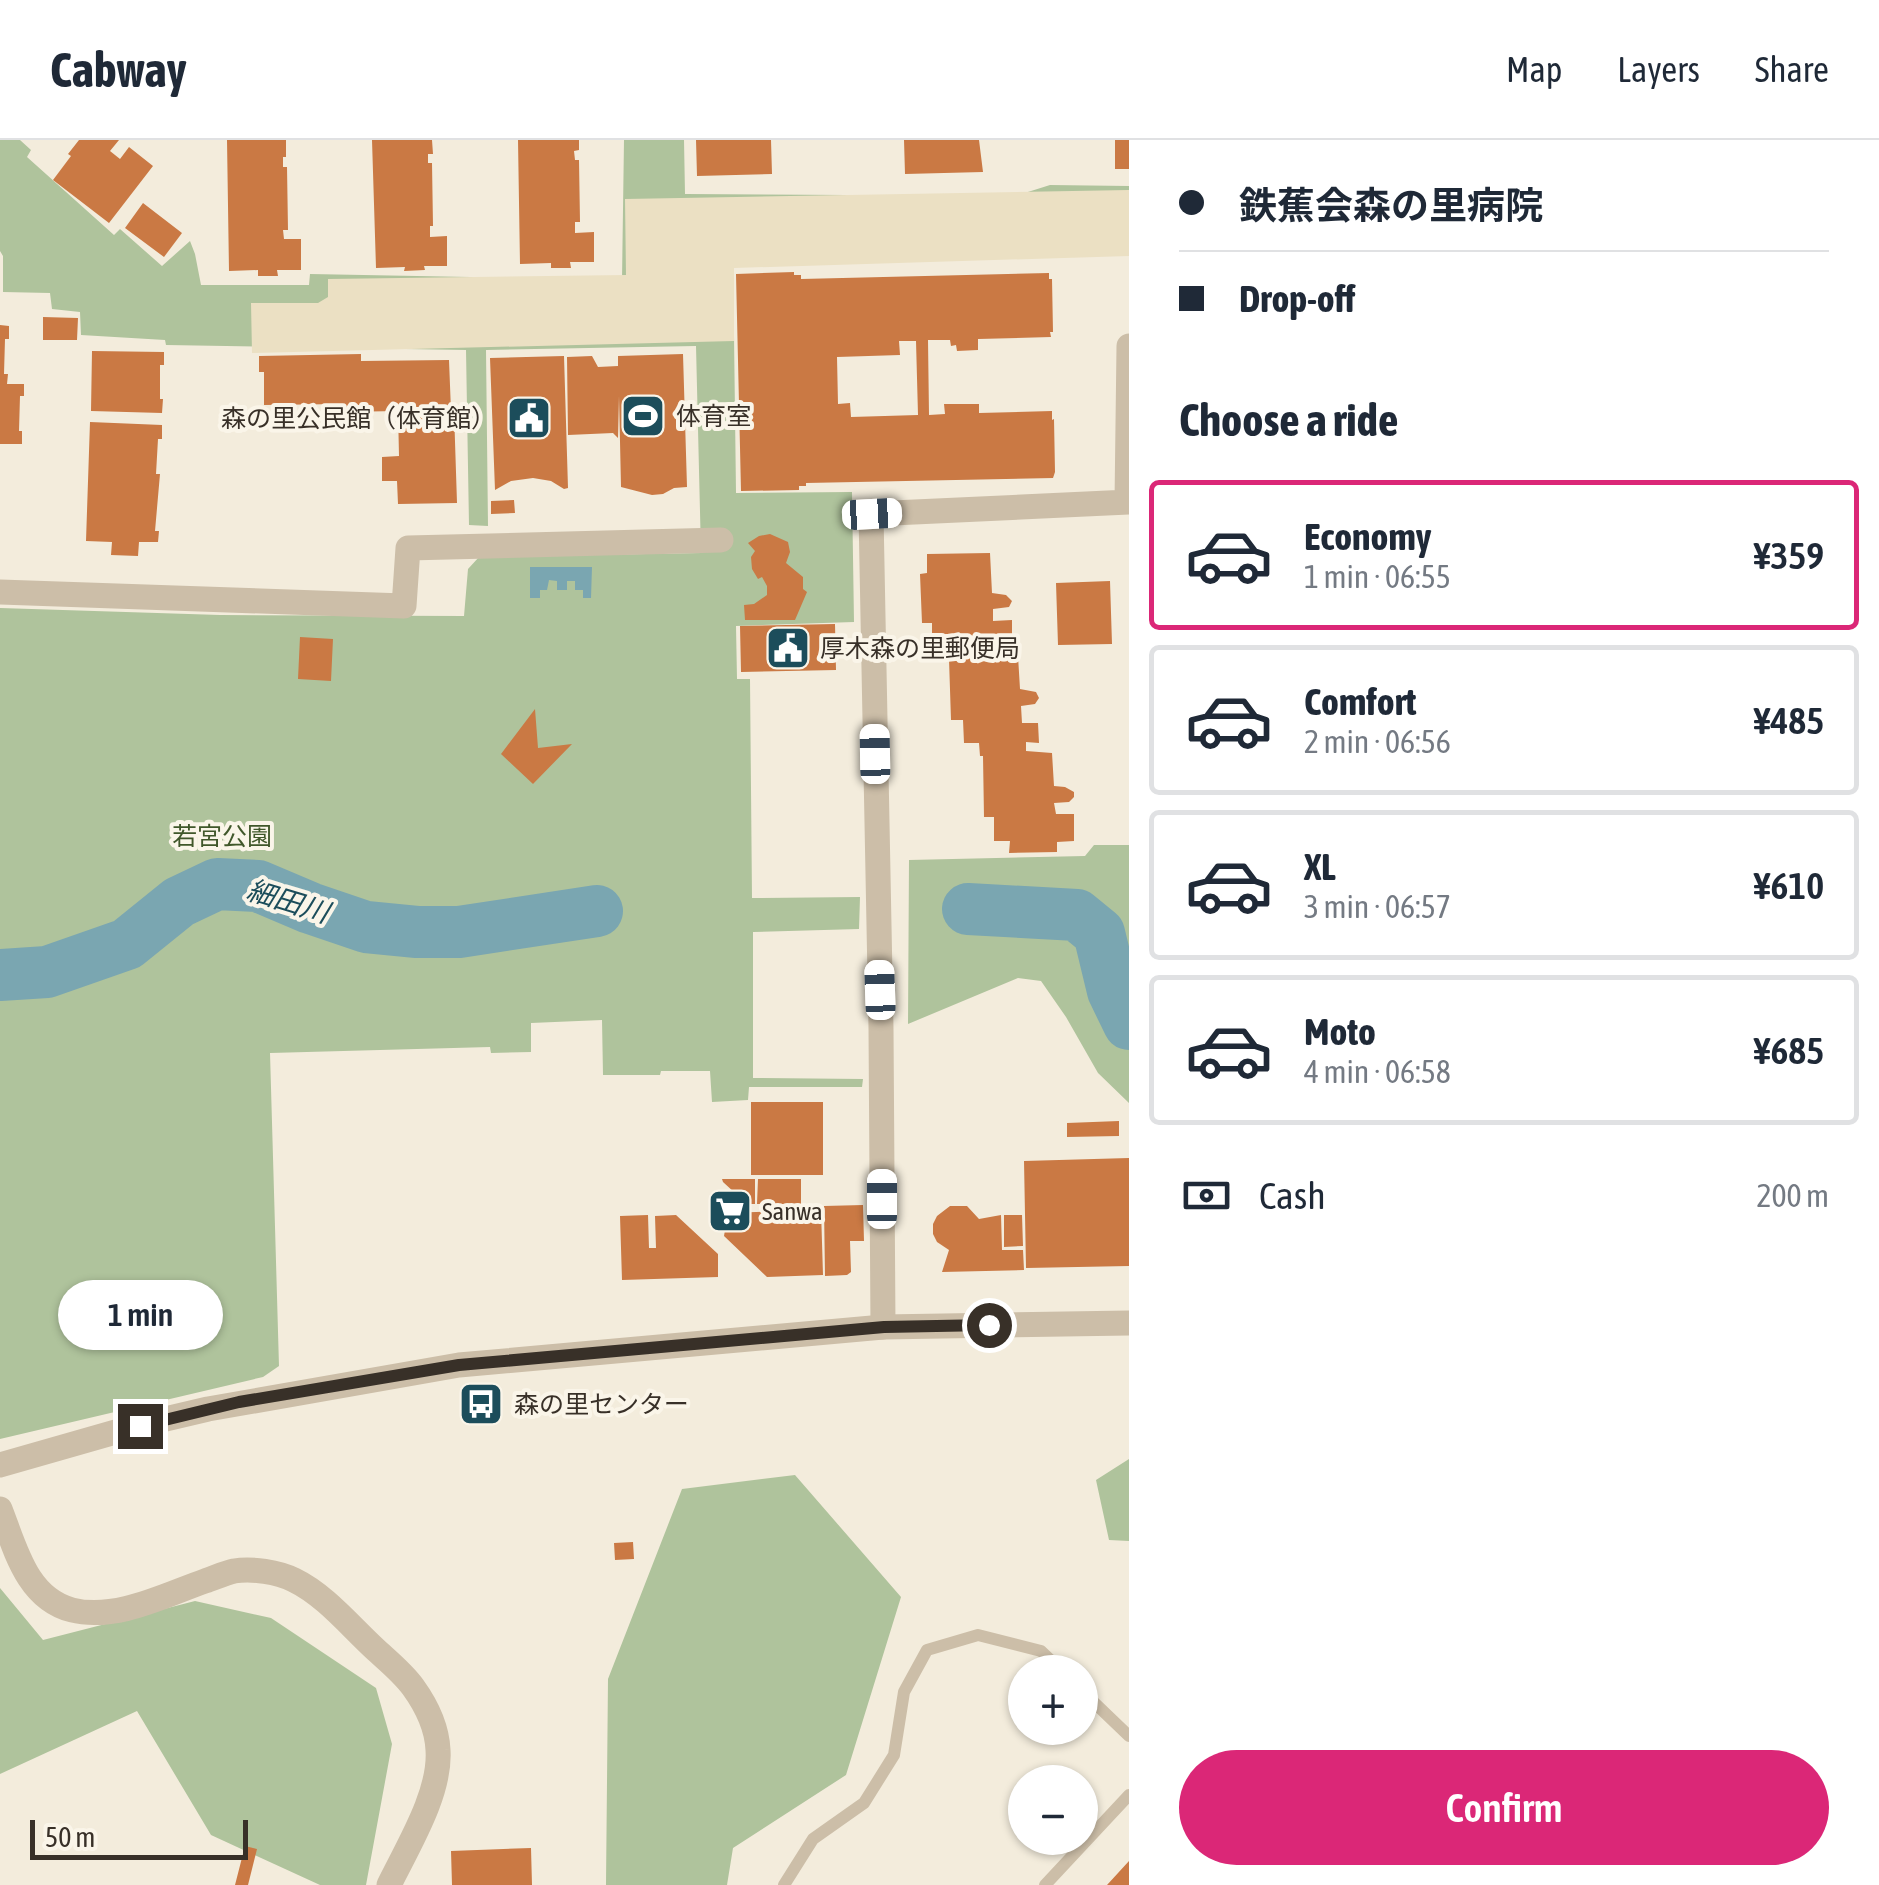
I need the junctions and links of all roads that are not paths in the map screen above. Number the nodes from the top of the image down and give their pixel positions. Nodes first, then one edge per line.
1 (1129, 346) edge
2 (1128, 502) edge
3 (721, 540) dead end
4 (0, 592) edge
5 (1129, 1322) edge
6 (884, 1327) junction
7 (0, 1465) edge
8 (0, 1509) edge
9 (1045, 1655) edge
10 (1098, 1706) edge
11 (1129, 1736) edge
12 (1129, 1794) edge
13 (389, 1885) edge
14 (784, 1885) edge
15 (1044, 1885) edge

1 - 2 street
2 - 6 street
3 - 4 street
5 - 6 street
6 - 7 street
8 - 13 street
9 - 14 lane
10 - 11 lane
12 - 15 lane

